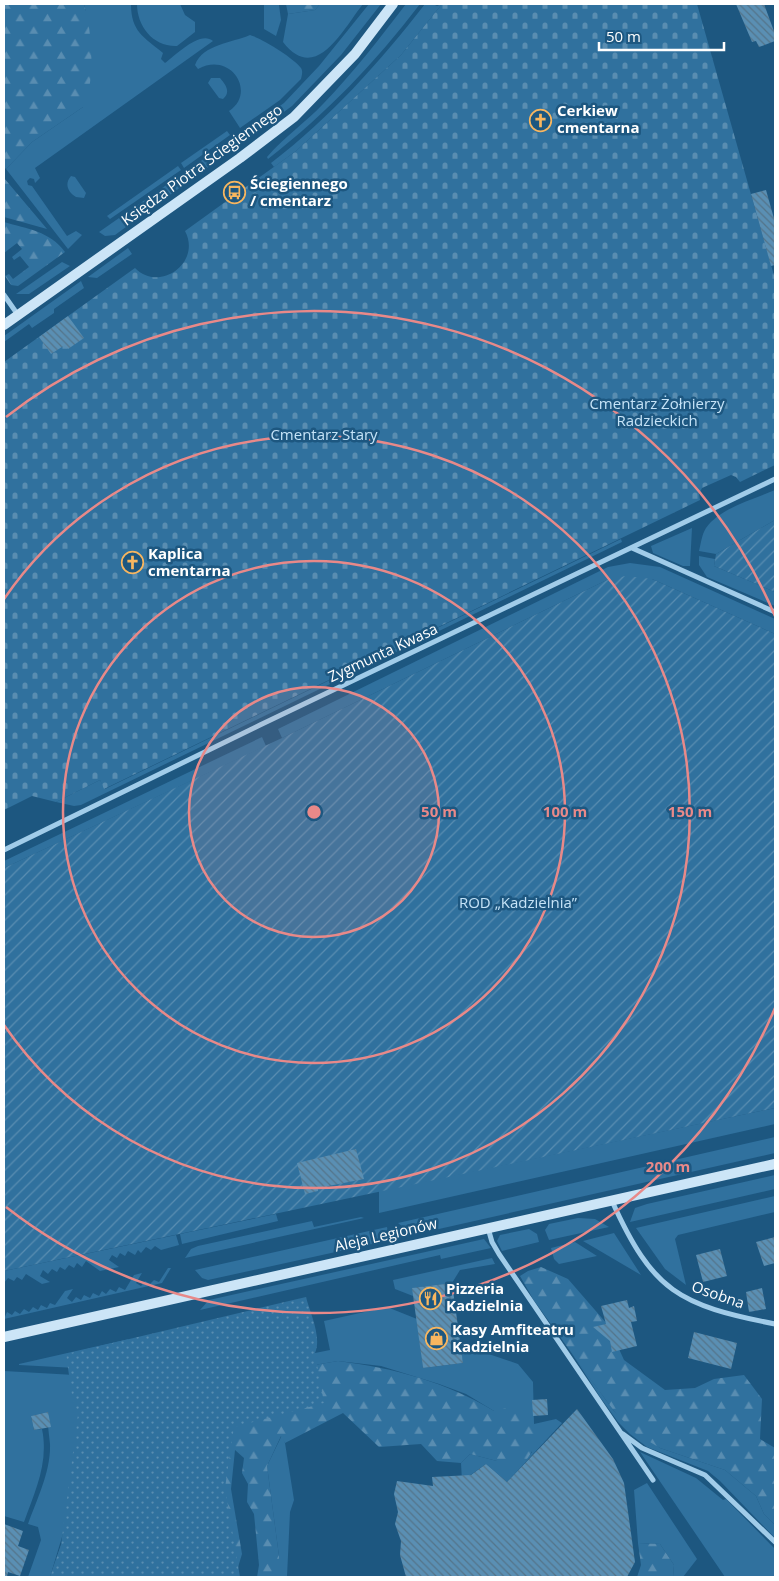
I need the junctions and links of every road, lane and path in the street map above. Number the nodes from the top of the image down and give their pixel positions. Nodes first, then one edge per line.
1 (393, 4) edge
2 (4, 295) edge
3 (18, 315) junction
4 (4, 324) edge
5 (775, 479) edge
6 (632, 548) junction
7 (775, 612) edge
8 (4, 850) edge
9 (775, 1164) edge
10 (612, 1201) junction
11 (488, 1228) junction
12 (775, 1324) edge
13 (4, 1337) edge
14 (620, 1432) junction
15 (653, 1480) dead end
16 (775, 1542) edge

1 - 3 street, Księdza Piotra Ściegiennego
2 - 3 street
3 - 4 street, Księdza Piotra Ściegiennego
5 - 6 street, Zygmunta Kwasa
6 - 7 street
6 - 8 street, Zygmunta Kwasa
9 - 10 street, Aleja Legionów
10 - 11 street, Aleja Legionów
10 - 12 street, Osobna
11 - 13 street, Aleja Legionów
11 - 14 street
14 - 15 street
14 - 16 street

